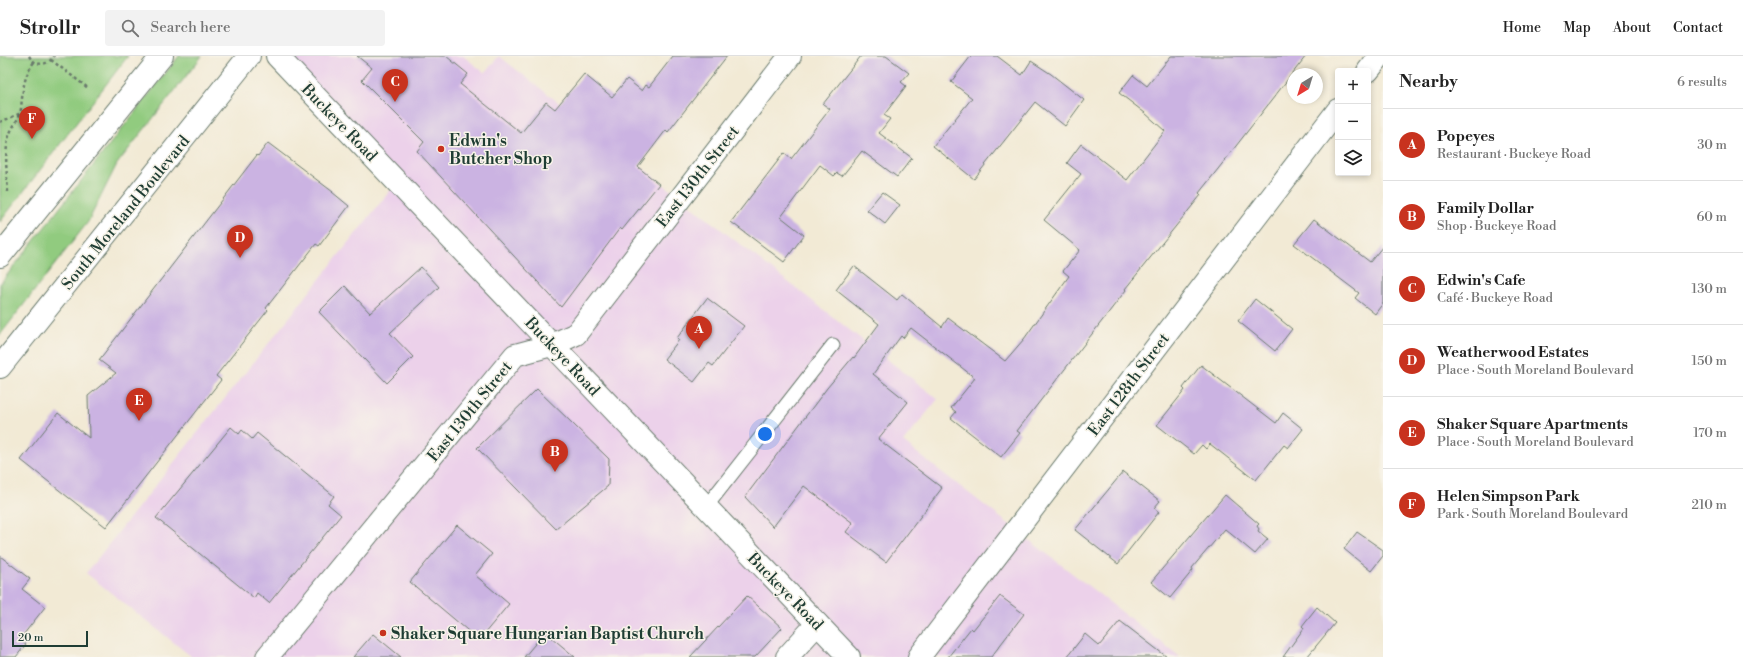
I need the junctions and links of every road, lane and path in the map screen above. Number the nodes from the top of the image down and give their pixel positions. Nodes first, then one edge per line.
1 (29, 56) edge
2 (54, 56) edge
3 (162, 56) edge
4 (249, 56) edge
5 (278, 56) edge
6 (790, 56) edge
7 (1380, 56) edge
8 (52, 60) junction
9 (34, 62) junction
10 (1370, 68) edge
11 (88, 88) dead end
12 (20, 114) junction
13 (1335, 114) edge
14 (0, 122) edge
15 (8, 192) dead end
16 (0, 256) edge
17 (552, 345) junction
18 (833, 345) dead end
19 (0, 367) edge
20 (706, 506) junction
21 (817, 624) junction
22 (267, 657) edge
23 (787, 657) edge
24 (849, 657) edge
25 (919, 657) edge

1 - 9 path
2 - 8 path
3 - 16 street
4 - 19 street, South Moreland Boulevard
5 - 17 street, Buckeye Road
6 - 17 street, East 130th Street
7 - 10 street
8 - 9 path
8 - 11 path
9 - 12 path
12 - 14 path
12 - 15 path
13 - 25 street, East 128th Street
17 - 20 street, Buckeye Road
17 - 22 street, East 130th Street
18 - 20 lane
20 - 21 street, Buckeye Road
21 - 23 street
21 - 24 street, Buckeye Road

